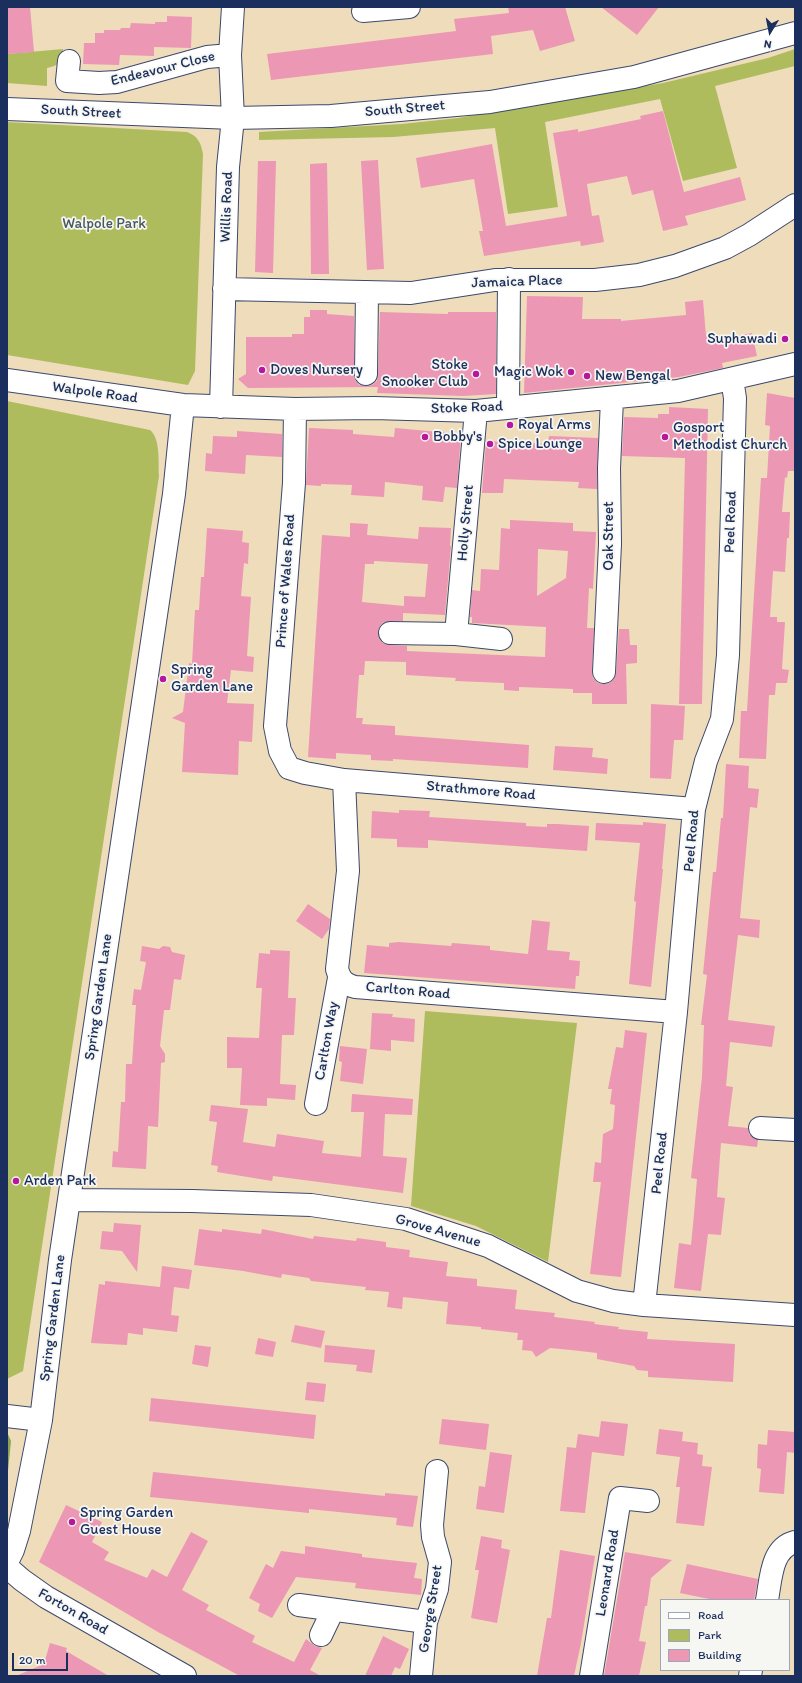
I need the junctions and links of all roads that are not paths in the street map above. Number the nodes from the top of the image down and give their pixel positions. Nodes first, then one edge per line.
1 (233, 7) edge
2 (409, 7) edge
3 (371, 9) edge
4 (795, 33) edge
5 (230, 55) junction
6 (63, 74) dead end
7 (7, 109) edge
8 (233, 118) junction
9 (795, 206) edge
10 (509, 279) junction
11 (224, 289) junction
12 (367, 292) junction
13 (795, 364) edge
14 (366, 374) dead end
15 (732, 379) junction
16 (7, 380) edge
17 (612, 399) junction
18 (183, 405) junction
19 (221, 407) junction
20 (508, 407) junction
21 (295, 409) junction
22 (476, 411) junction
23 (390, 633) dead end
24 (456, 634) junction
25 (501, 639) dead end
26 (604, 672) dead end
27 (280, 752) joint
28 (344, 780) junction
29 (694, 809) junction
30 (339, 978) junction
31 (676, 1012) junction
32 (316, 1104) dead end
33 (760, 1128) dead end
34 (795, 1130) edge
35 (69, 1200) junction
36 (644, 1305) junction
37 (795, 1315) edge
38 (7, 1416) edge
39 (41, 1420) junction
40 (437, 1471) dead end
41 (648, 1501) dead end
42 (795, 1542) edge
43 (7, 1562) edge
44 (7, 1567) edge
45 (766, 1599) edge
46 (299, 1605) dead end
47 (333, 1610) junction
48 (426, 1622) junction
49 (321, 1635) dead end
50 (185, 1676) edge
51 (421, 1676) edge
52 (591, 1676) edge

1 - 5 street, Willis Road
2 - 3 street
4 - 8 street, South Street
5 - 6 street, Endeavour Close
5 - 8 street, Willis Road
7 - 8 street, South Street
8 - 11 street, Willis Road
9 - 10 street, Jamaica Place
10 - 12 street, Jamaica Place
10 - 20 street
11 - 12 street, Jamaica Place
11 - 19 street, Willis Road
12 - 14 street
13 - 15 street, Stoke Road
15 - 17 street, Stoke Road
15 - 29 street, Peel Road
16 - 18 street, Walpole Road
17 - 20 street, Stoke Road
17 - 26 street, Oak Street
18 - 19 street, Stoke Road
18 - 35 street, Spring Garden Lane
19 - 21 street, Stoke Road
20 - 22 street, Stoke Road
21 - 22 street, Stoke Road
21 - 27 street, Prince of Wales Road
22 - 24 street, Holly Street
23 - 24 street
24 - 25 street
27 - 28 street, Strathmore Road
28 - 29 street, Strathmore Road
28 - 30 street
29 - 31 street, Peel Road
30 - 31 street, Carlton Road
30 - 32 street, Carlton Way
31 - 36 street, Peel Road
33 - 34 street
35 - 36 street, Grove Avenue
35 - 39 street, Spring Garden Lane
36 - 37 street, Grove Avenue
38 - 39 street
39 - 43 street, Spring Garden Lane
40 - 48 street, George Street
41 - 52 street, Leonard Road
42 - 45 street
44 - 50 street, Forton Road
46 - 47 street
47 - 48 street
47 - 49 street
48 - 51 street, George Street

